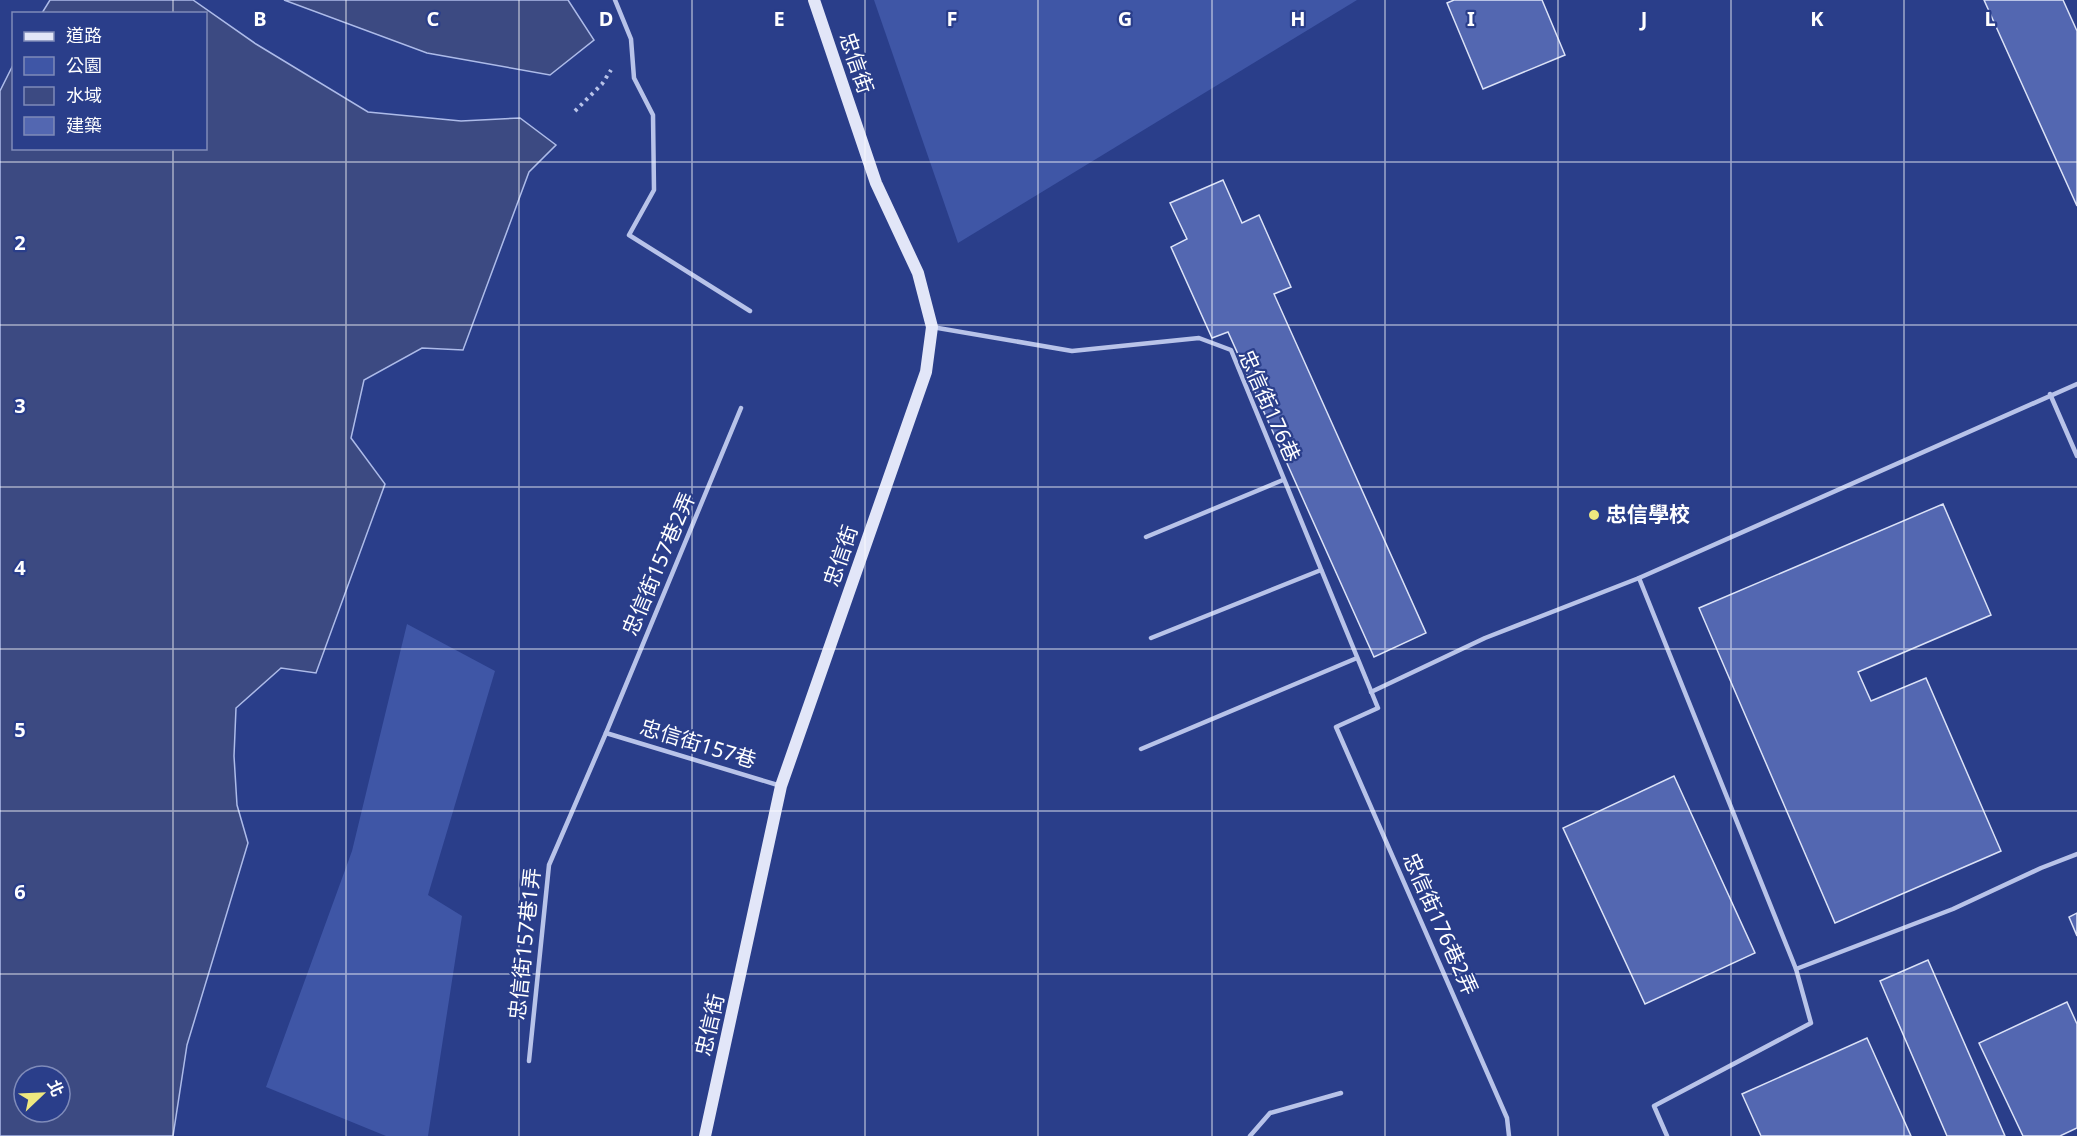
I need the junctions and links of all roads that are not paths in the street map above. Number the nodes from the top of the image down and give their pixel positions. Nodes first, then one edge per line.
1 (615, 0) edge
2 (814, 0) edge
3 (750, 311) dead end
4 (932, 327) junction
5 (2077, 384) edge
6 (2050, 394) junction
7 (741, 408) dead end
8 (2077, 456) edge
9 (1283, 480) junction
10 (1146, 537) dead end
11 (1321, 570) junction
12 (1639, 578) junction
13 (1151, 638) dead end
14 (1357, 658) junction
15 (1371, 692) junction
16 (606, 733) junction
17 (1141, 749) dead end
18 (781, 786) junction
19 (2077, 854) edge
20 (1796, 969) junction
21 (529, 1061) dead end
22 (1341, 1093) dead end
23 (705, 1136) edge
24 (1250, 1136) edge
25 (1509, 1136) edge
26 (1667, 1136) edge

1 - 3 lane
2 - 4 street, 忠信街
4 - 9 lane, 忠信街176巷
4 - 18 street, 忠信街
5 - 6 lane
6 - 8 lane
6 - 12 lane
7 - 16 lane, 忠信街157巷2弄
9 - 10 lane
9 - 11 lane, 忠信街176巷
11 - 13 lane
11 - 14 lane, 忠信街176巷
12 - 15 lane
12 - 20 lane
14 - 15 lane, 忠信街176巷
14 - 17 lane
15 - 25 lane, 忠信街176巷2弄
16 - 18 lane, 忠信街157巷
16 - 21 lane, 忠信街157巷1弄
18 - 23 street, 忠信街
19 - 20 lane
20 - 26 lane
22 - 24 lane

